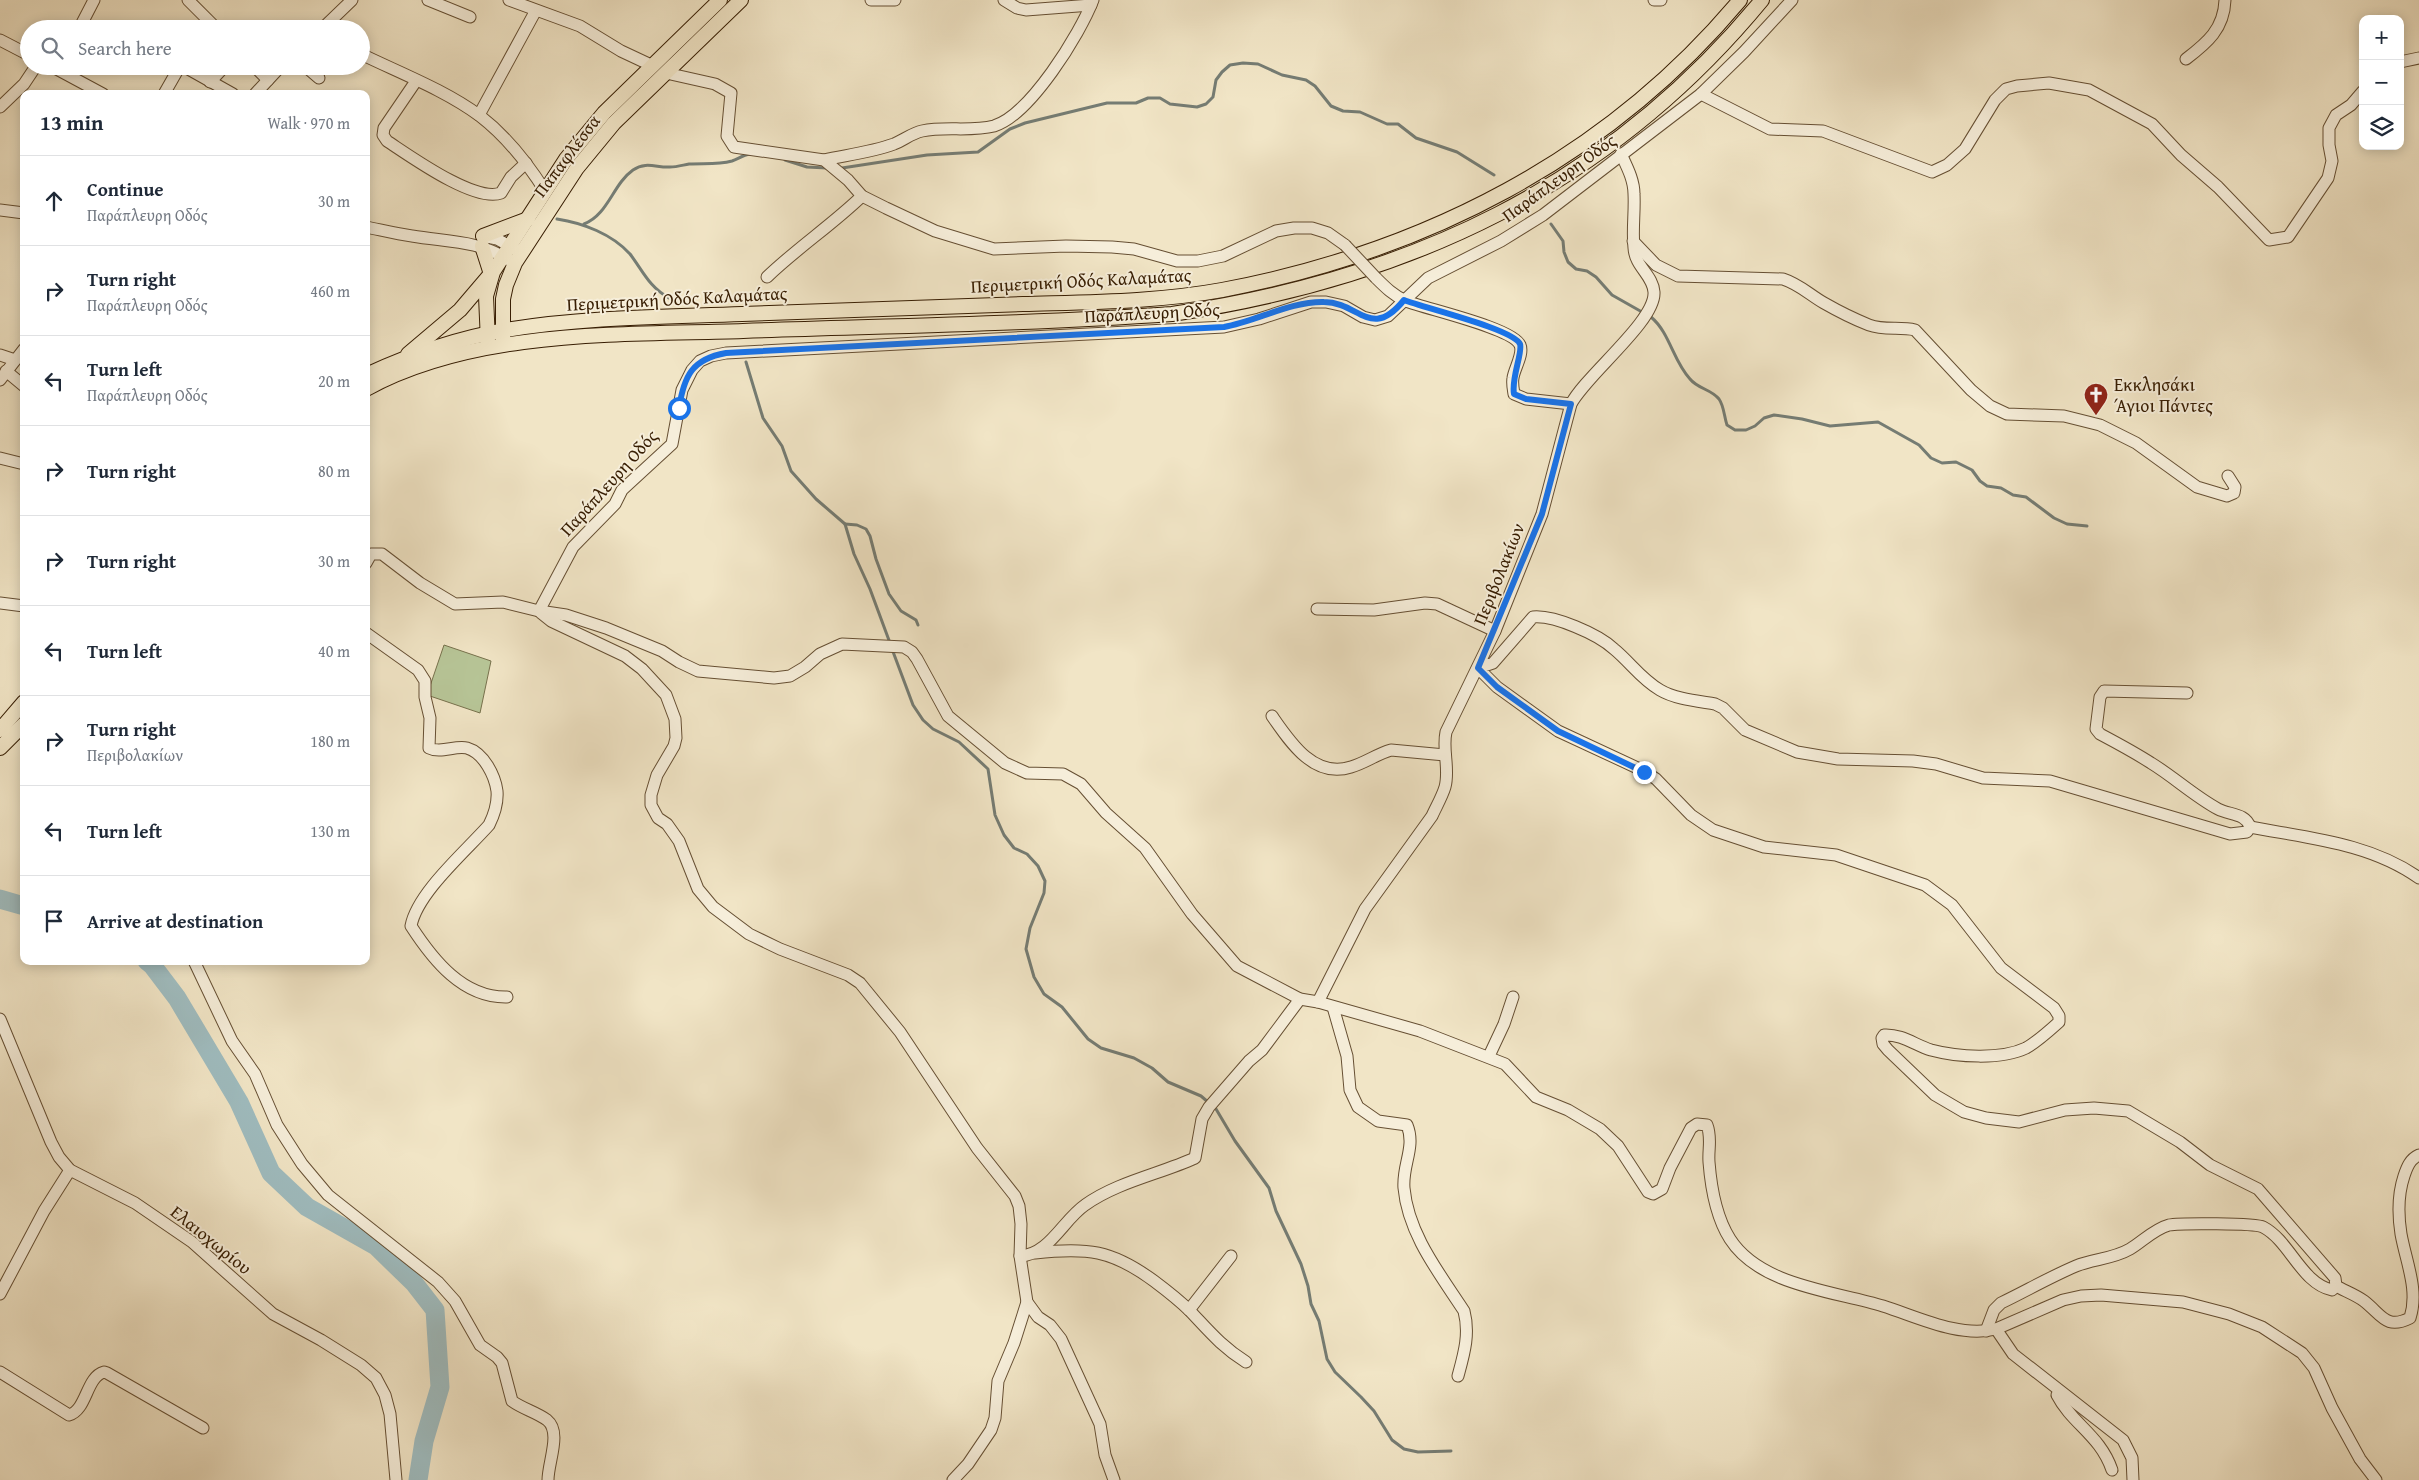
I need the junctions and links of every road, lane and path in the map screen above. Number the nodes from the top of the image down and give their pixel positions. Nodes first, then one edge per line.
1 (94, 0) edge
2 (188, 0) edge
3 (352, 0) edge
4 (509, 0) edge
5 (720, 0) edge
6 (741, 0) edge
7 (871, 0) edge
8 (895, 0) edge
9 (1004, 0) edge
10 (1654, 0) edge
11 (1661, 0) edge
12 (1740, 0) edge
13 (1762, 0) edge
14 (1792, 0) edge
15 (2226, 0) edge
16 (436, 1) edge
17 (1092, 3) edge
18 (535, 12) junction
19 (470, 17) dead end
20 (84, 20) edge
21 (202, 20) edge
22 (331, 20) edge
23 (0, 40) edge
24 (20, 50) edge
25 (370, 58) edge
26 (2419, 58) edge
27 (2186, 59) dead end
28 (2404, 61) edge
29 (653, 66) junction
30 (666, 73) junction
31 (30, 75) edge
32 (69, 75) edge
33 (176, 75) edge
34 (197, 75) edge
35 (217, 75) edge
36 (263, 75) edge
37 (273, 75) edge
38 (316, 75) edge
39 (319, 78) dead end
40 (268, 80) junction
41 (416, 81) junction
42 (210, 82) junction
43 (96, 90) edge
44 (166, 90) edge
45 (225, 90) edge
46 (259, 90) edge
47 (1701, 94) junction
48 (2359, 96) edge
49 (0, 107) edge
50 (479, 116) junction
51 (1622, 154) junction
52 (824, 160) junction
53 (526, 162) junction
54 (546, 191) junction
55 (862, 196) junction
56 (0, 210) edge
57 (20, 212) edge
58 (528, 219) junction
59 (370, 228) edge
60 (1633, 240) junction
61 (483, 241) junction
62 (513, 255) junction
63 (492, 273) junction
64 (767, 277) dead end
65 (503, 299) junction
66 (1404, 300) junction
67 (547, 324) junction
68 (502, 330) junction
69 (493, 342) junction
70 (20, 354) edge
71 (0, 355) edge
72 (401, 359) junction
73 (15, 360) junction
74 (370, 373) edge
75 (3, 376) edge
76 (20, 384) edge
77 (370, 387) edge
78 (1571, 404) junction
79 (0, 458) edge
80 (20, 463) edge
81 (2228, 476) dead end
82 (370, 556) edge
83 (0, 603) edge
84 (20, 606) edge
85 (1317, 609) dead end
86 (540, 612) junction
87 (1495, 631) junction
88 (370, 636) edge
89 (1478, 668) junction
90 (2188, 693) dead end
91 (20, 707) edge
92 (1272, 716) dead end
93 (20, 728) edge
94 (0, 730) edge
95 (0, 748) edge
96 (1445, 755) junction
97 (2250, 827) junction
98 (2419, 878) edge
99 (196, 965) edge
100 (507, 997) dead end
101 (1513, 997) dead end
102 (1300, 999) junction
103 (1318, 1002) junction
104 (1333, 1007) junction
105 (0, 1019) edge
106 (1489, 1056) junction
107 (2419, 1154) edge
108 (70, 1170) junction
109 (1035, 1253) junction
110 (1020, 1256) junction
111 (1231, 1256) dead end
112 (2336, 1286) junction
113 (0, 1294) edge
114 (1027, 1302) junction
115 (1189, 1310) junction
116 (1991, 1330) junction
117 (1246, 1362) dead end
118 (0, 1372) edge
119 (1458, 1376) dead end
120 (2055, 1389) junction
121 (203, 1428) dead end
122 (2112, 1470) dead end
123 (396, 1480) edge
124 (548, 1480) edge
125 (953, 1480) edge
126 (1114, 1480) edge
127 (2133, 1480) edge
128 (2376, 1480) edge

1 - 20 street
2 - 21 street
3 - 22 street
4 - 18 street
5 - 29 main road, Παπαφλέσσα
6 - 30 main road, Παπαφλέσσα
7 - 8 street
9 - 17 street
10 - 11 street
12 - 67 main road, Περιμετρική Οδός Καλαμάτας
13 - 69 main road, Περιμετρική Οδός Καλαμάτας
14 - 47 street, Παράπλευρη Οδός
15 - 27 street
16 - 19 street
17 - 52 street
18 - 29 street
18 - 50 street
23 - 24 street
25 - 41 street
26 - 28 street
29 - 54 main road, Παπαφλέσσα
30 - 52 street
30 - 62 main road, Παπαφλέσσα
31 - 49 street
32 - 43 street
33 - 44 street
34 - 42 street
35 - 42 street
36 - 40 street
37 - 40 street
38 - 39 street
40 - 46 street
41 - 50 street
41 - 53 street
42 - 45 street
47 - 48 street
47 - 51 street, Παράπλευρη Οδός
50 - 53 street
51 - 60 street, Περιβολακίων
51 - 66 street, Παράπλευρη Οδός
52 - 55 street
53 - 54 street
54 - 58 main road, Παπαφλέσσα
55 - 64 street
55 - 66 street, bridge
56 - 57 street
58 - 61 main road
58 - 62 main road, Παπαφλέσσα
59 - 61 street
60 - 78 street, Περιβολακίων
60 - 81 street
61 - 62 street
61 - 63 main road
62 - 63 main road, Παπαφλέσσα
62 - 65 main road, Παπαφλέσσα
63 - 69 main road, Παπαφλέσσα
63 - 72 main road
65 - 67 main road
65 - 68 main road, Παπαφλέσσα
66 - 78 street
66 - 86 street, Παράπλευρη Οδός
67 - 68 main road, Περιμετρική Οδός Καλαμάτας
68 - 69 main road, Παπαφλέσσα
69 - 72 main road, Περιμετρική Οδός Καλαμάτας
69 - 77 main road
70 - 73 street
71 - 73 street
72 - 74 main road
73 - 75 street
75 - 76 street
78 - 87 street, Περιβολακίων
79 - 80 street
82 - 86 street
83 - 84 street
85 - 87 street
86 - 102 street
86 - 110 street
87 - 89 street, Περιβολακίων
88 - 100 street
89 - 96 street, Περιβολακίων
89 - 97 street
89 - 112 street
90 - 97 street
91 - 94 main road
92 - 96 street
93 - 95 main road
96 - 103 street, Περιβολακίων
97 - 98 street
99 - 124 street
101 - 106 street
102 - 103 street
102 - 109 street
103 - 104 street
104 - 106 street
104 - 119 street
105 - 108 street, Ελαιοχωρίου
106 - 116 street
107 - 112 street
108 - 113 street
108 - 123 street, Ελαιοχωρίου
109 - 110 street
109 - 115 street
110 - 114 street
111 - 115 street
112 - 116 street
114 - 125 street
114 - 126 street
115 - 117 street
116 - 120 street
116 - 128 street
118 - 121 street
120 - 122 street
120 - 127 street

